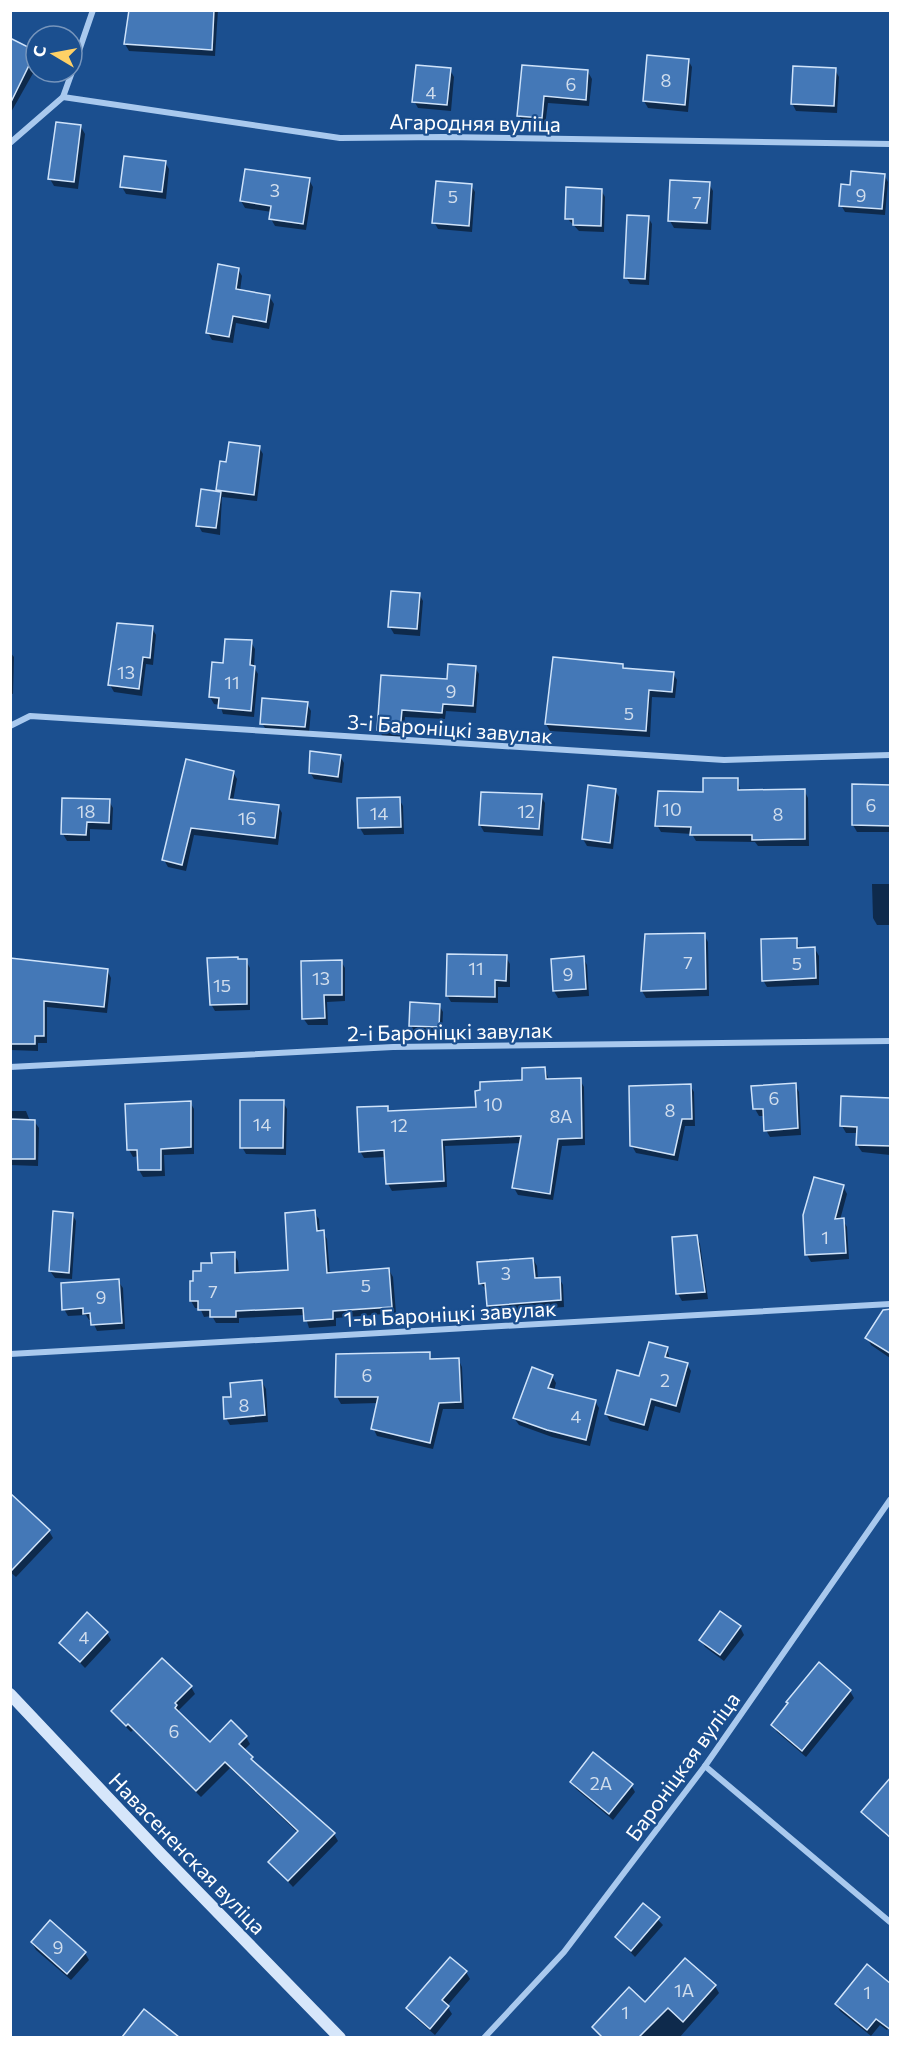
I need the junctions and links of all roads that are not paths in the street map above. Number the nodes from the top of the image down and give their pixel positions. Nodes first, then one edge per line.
1 (93, 10) edge
2 (84, 36) edge
3 (68, 84) edge
4 (63, 97) junction
5 (10, 143) edge
6 (891, 144) edge
7 (10, 726) edge
8 (891, 755) edge
9 (891, 1041) edge
10 (10, 1067) edge
11 (891, 1304) edge
12 (10, 1354) edge
13 (891, 1500) edge
14 (10, 1694) edge
15 (705, 1766) junction
16 (891, 1922) edge
17 (340, 2037) edge
18 (484, 2037) edge

1 - 2 street
3 - 4 street
4 - 5 street
4 - 6 street, Агародняя вуліца
7 - 8 street, 3-і Бароніцкі завулак
9 - 10 street, 2-і Бароніцкі завулак
11 - 12 street, 1-ы Бароніцкі завулак
13 - 15 street, Бароніцкая вуліца
14 - 17 main road, Навасененская вуліца
15 - 16 street
15 - 18 street, Бароніцкая вуліца

